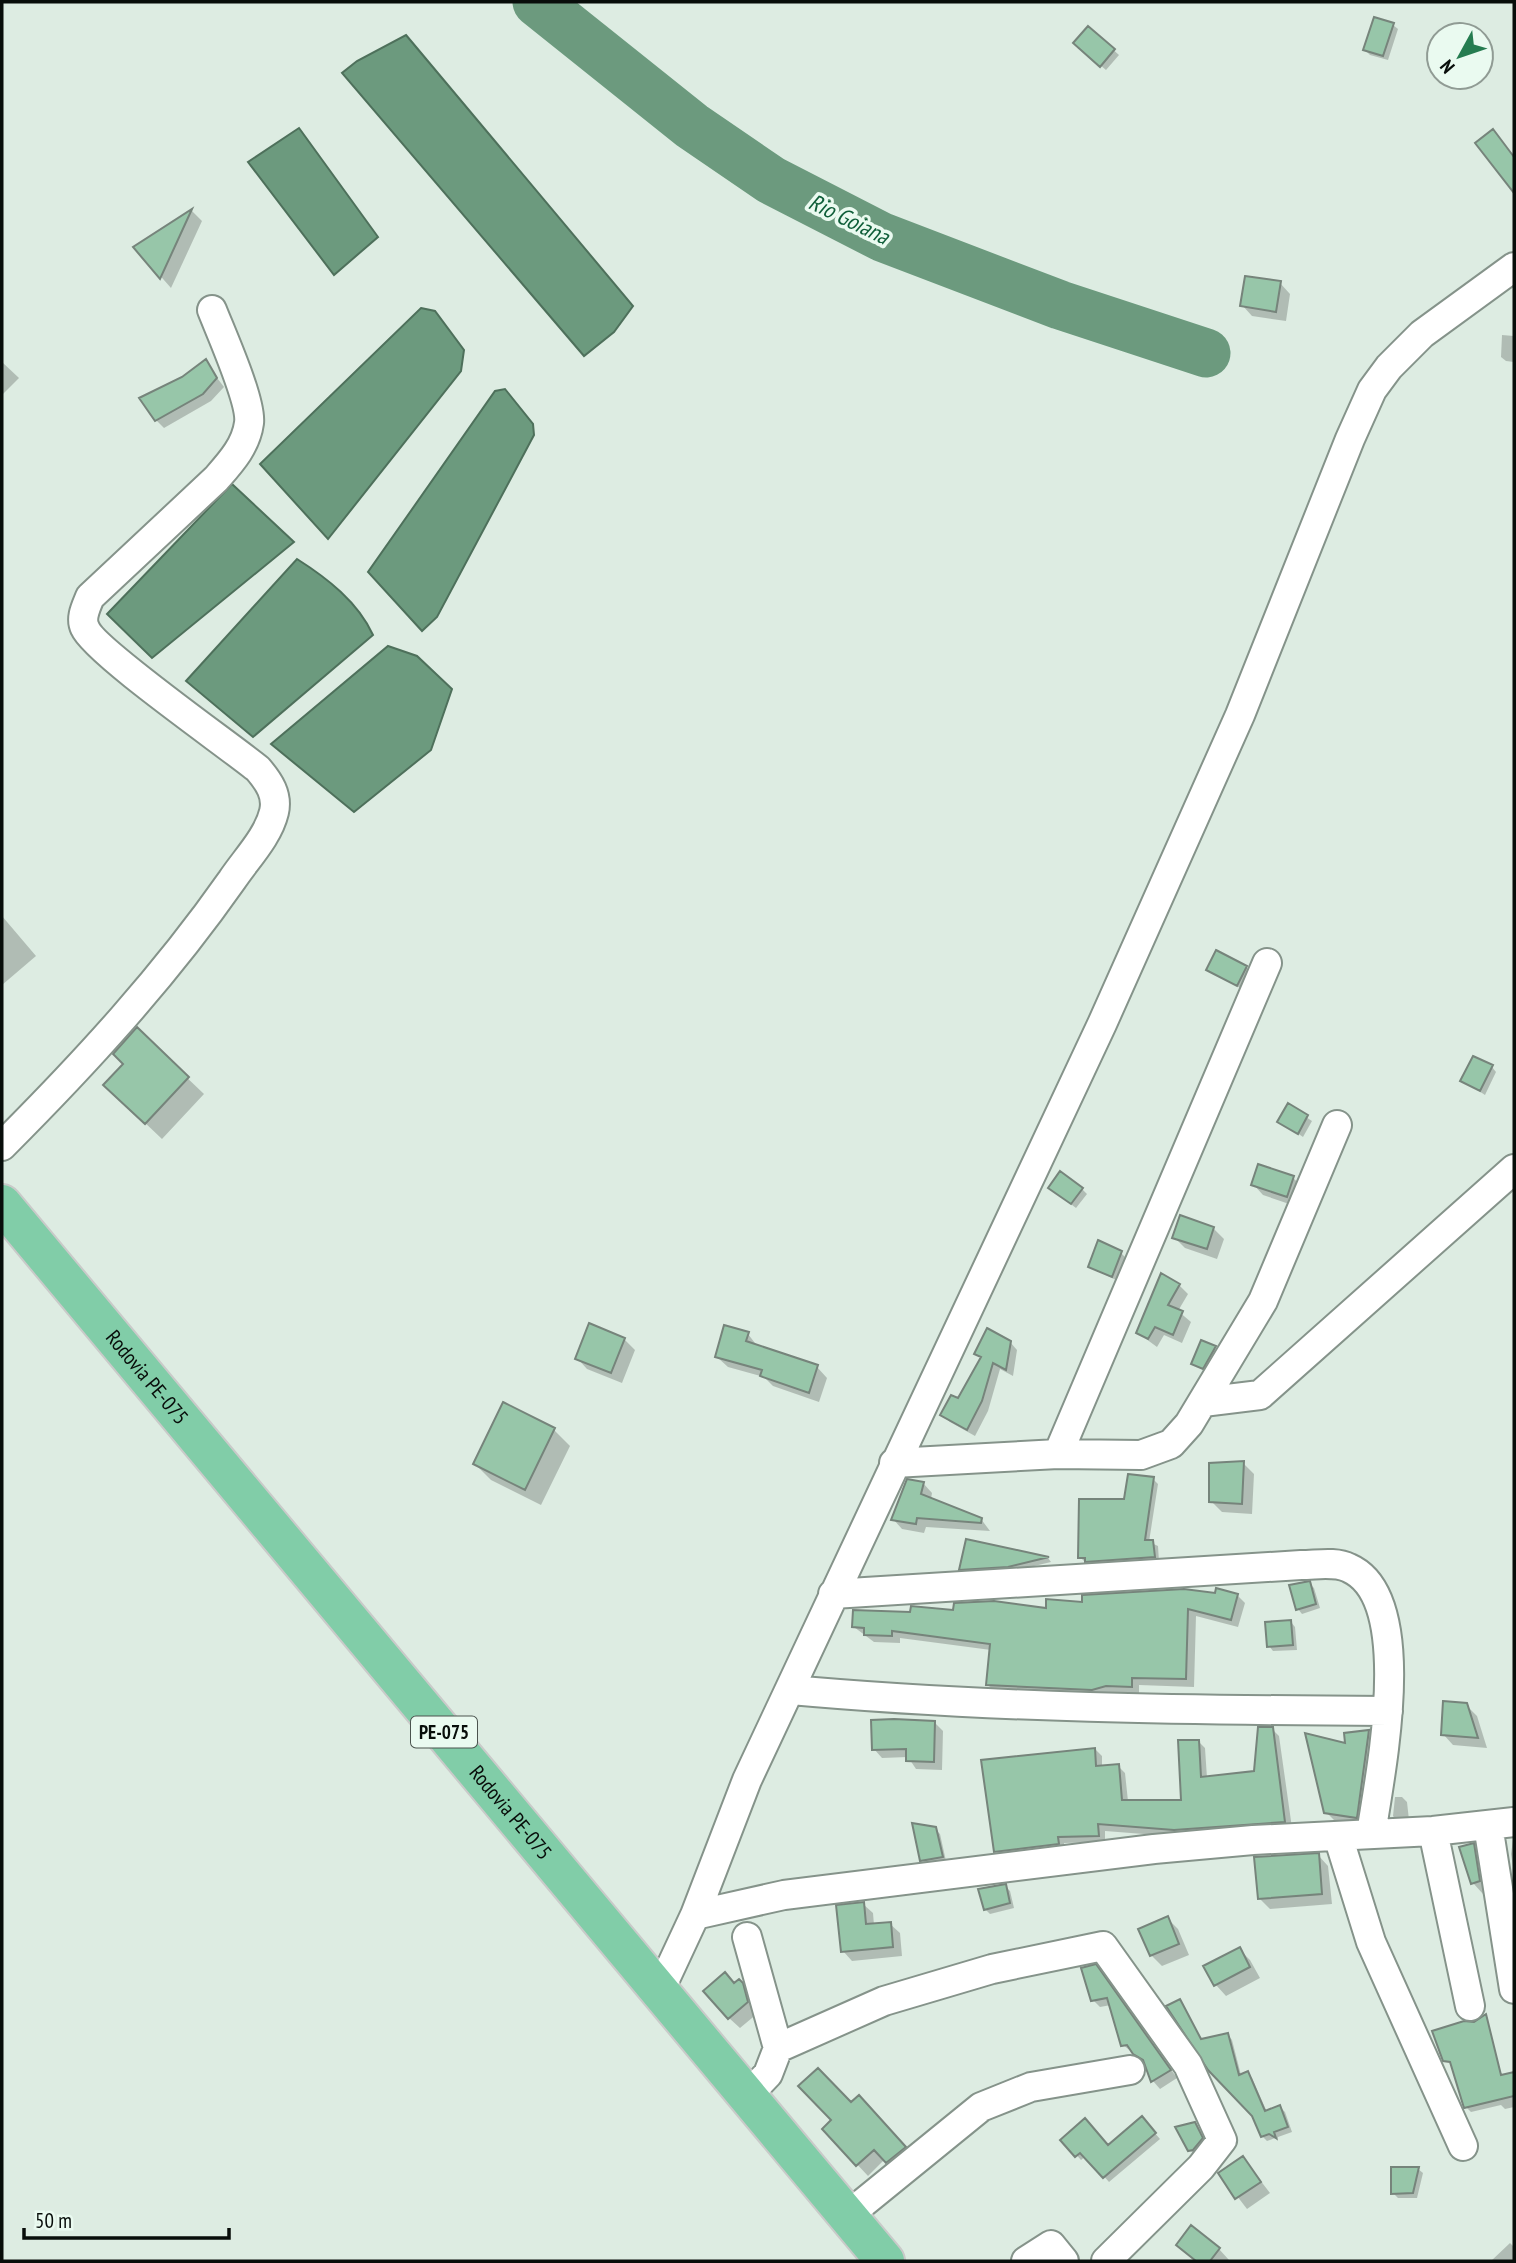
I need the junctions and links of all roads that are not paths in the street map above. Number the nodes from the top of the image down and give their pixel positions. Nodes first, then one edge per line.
1 (1514, 267) edge
2 (212, 310) dead end
3 (1267, 963) dead end
4 (1337, 1125) dead end
5 (2, 1146) edge
6 (1514, 1169) edge
7 (2, 1203) edge
8 (1203, 1402) junction
9 (1058, 1454) junction
10 (894, 1463) junction
11 (833, 1594) junction
12 (791, 1690) junction
13 (1388, 1711) junction
14 (1501, 1823) edge
15 (1433, 1831) junction
16 (1371, 1834) junction
17 (1338, 1836) junction
18 (695, 1915) junction
19 (747, 1937) dead end
20 (1514, 1989) edge
21 (660, 1990) junction
22 (1470, 2006) dead end
23 (779, 2048) junction
24 (1130, 2070) dead end
25 (747, 2096) junction
26 (1463, 2146) dead end
27 (847, 2216) junction
28 (885, 2261) edge
29 (1026, 2261) edge
30 (1064, 2261) edge
31 (1106, 2261) edge

1 - 10 street
2 - 5 street
3 - 9 street
4 - 8 street
6 - 8 street
7 - 21 main road, Rodovia PE-075 / PE-075
8 - 9 street
9 - 10 street
10 - 11 street
11 - 12 street
11 - 13 street
12 - 13 street
12 - 18 street
13 - 16 street
14 - 15 street
14 - 20 street
15 - 16 street
15 - 22 street
16 - 17 street
17 - 18 street
17 - 26 street
18 - 21 street
19 - 23 street
21 - 25 main road, Rodovia PE-075 / PE-075
23 - 25 street
23 - 31 street
24 - 27 street
25 - 27 main road, Rodovia PE-075 / PE-075
27 - 28 main road, Rodovia PE-075 / PE-075
29 - 30 street

